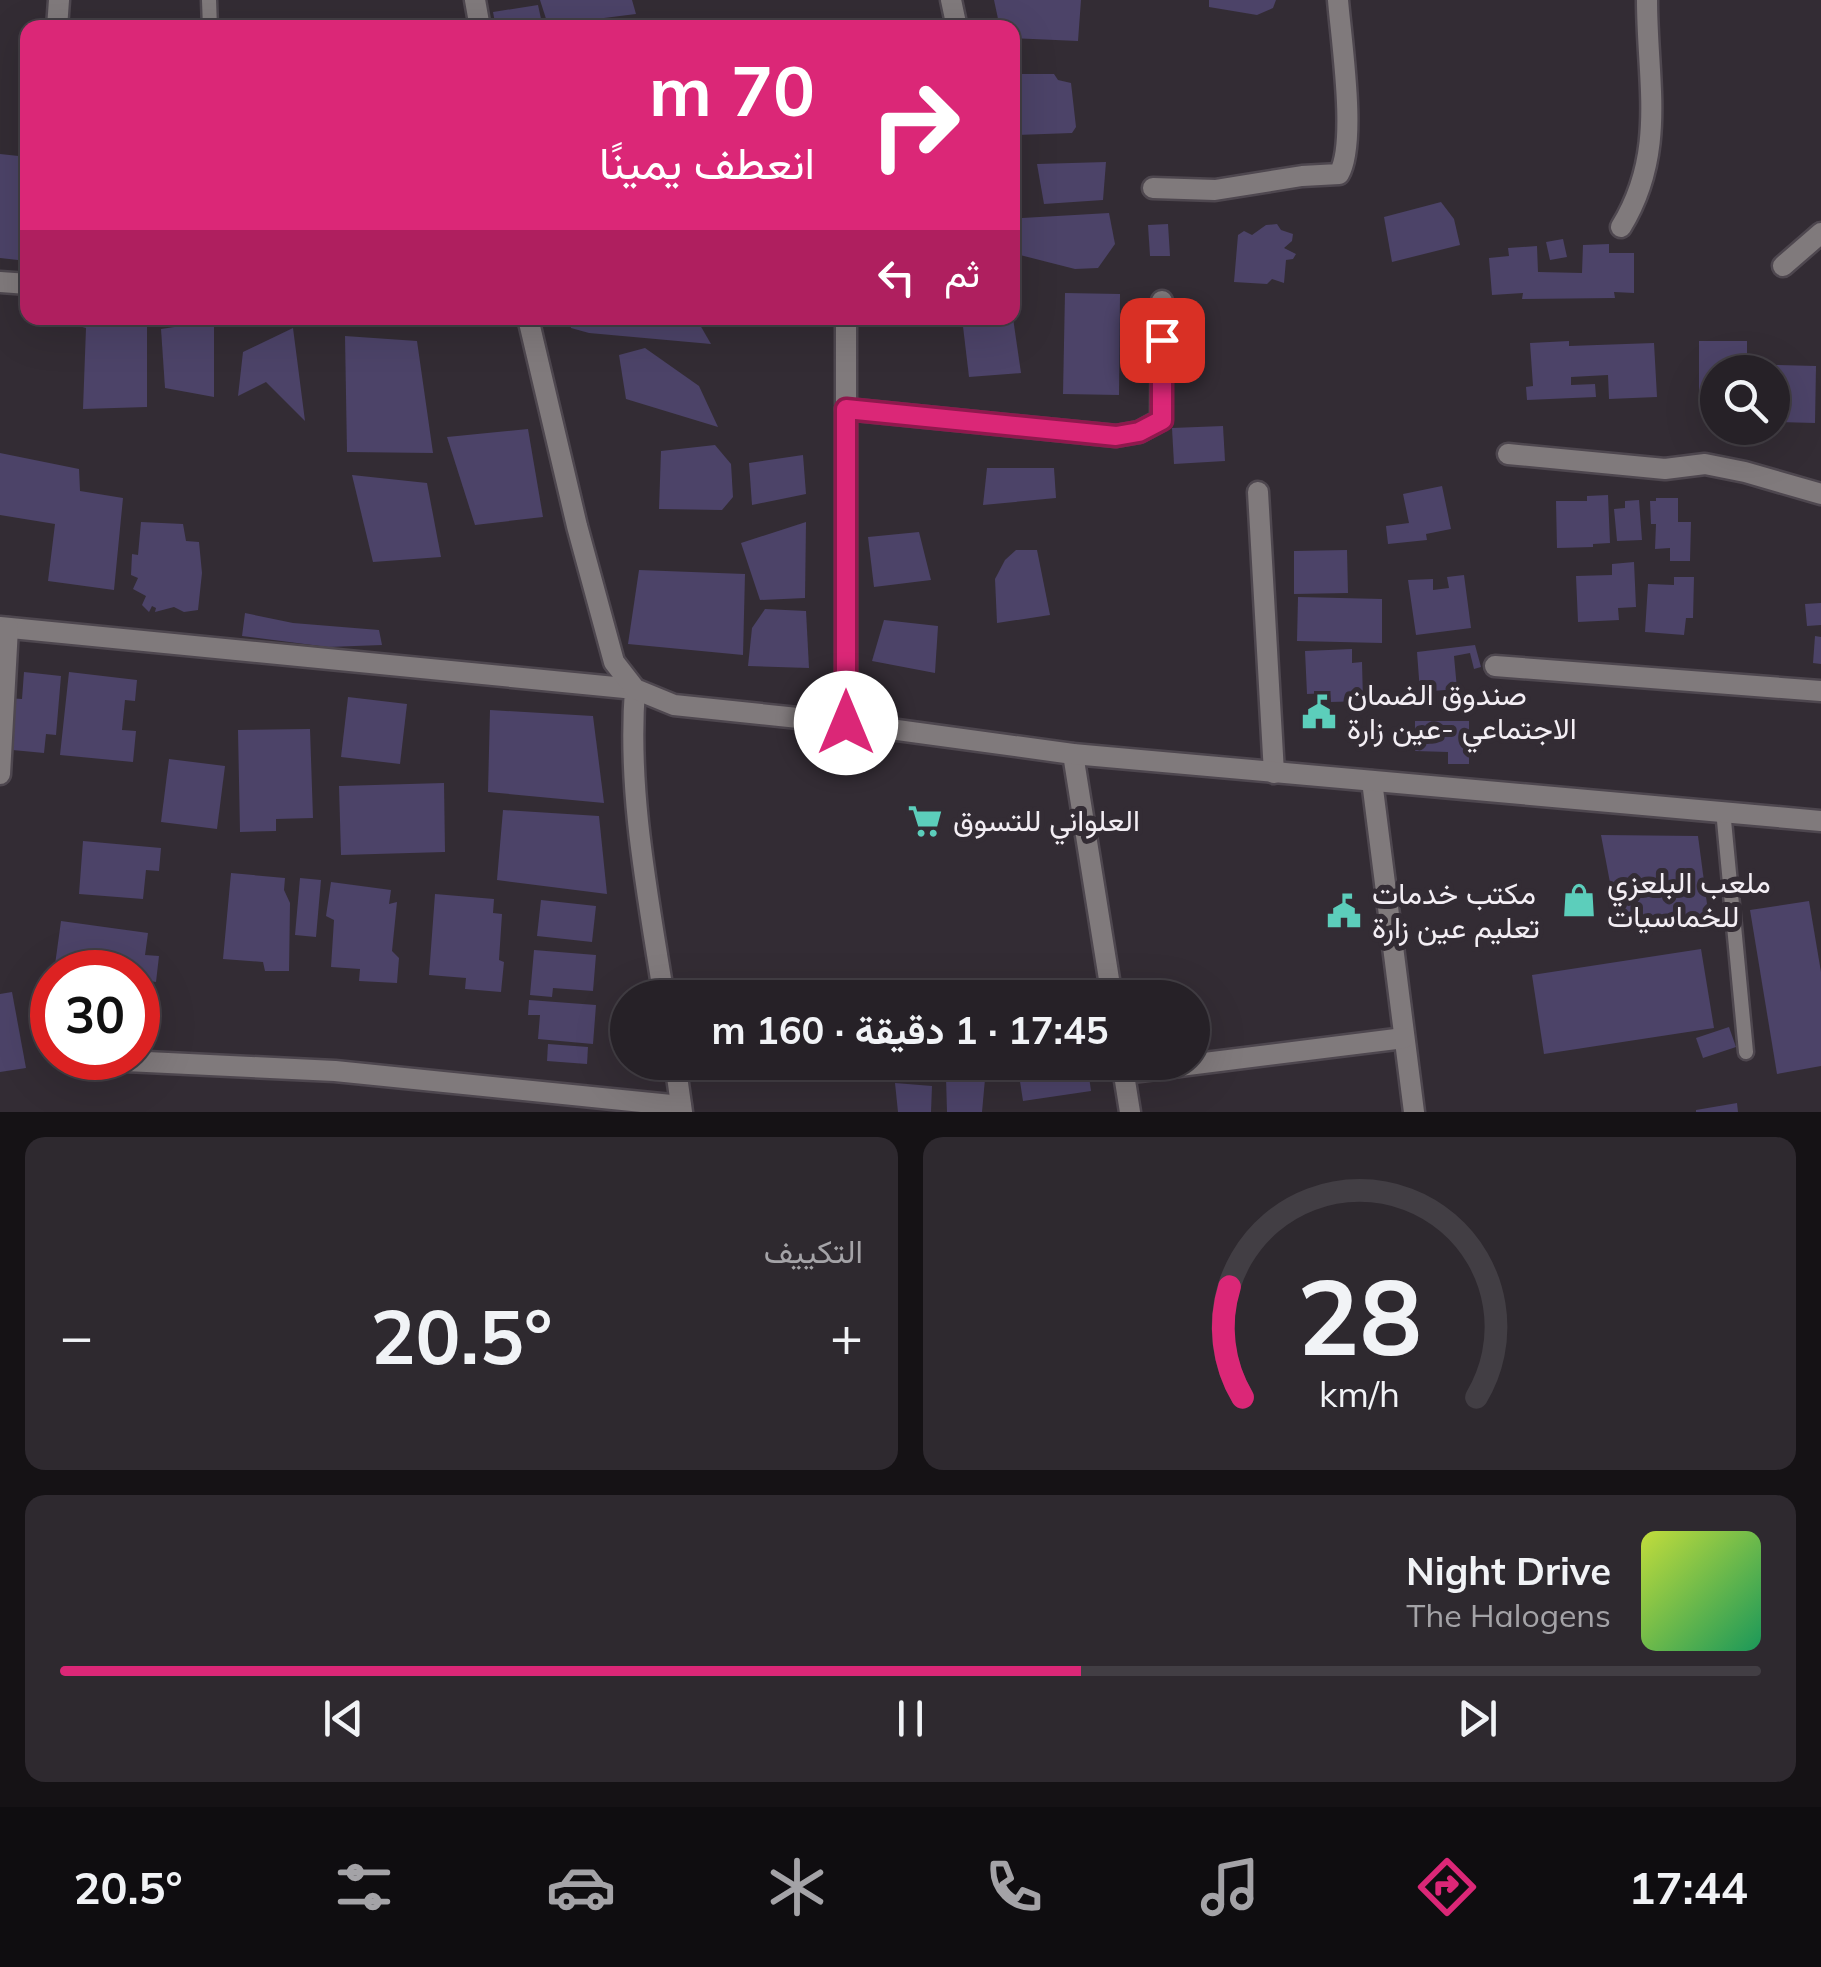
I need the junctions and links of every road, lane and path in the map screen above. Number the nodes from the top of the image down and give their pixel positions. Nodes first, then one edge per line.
1 (1338, 0) edge
2 (1647, 0) edge
3 (1153, 188) dead end
4 (1622, 226) dead end
5 (1821, 233) edge
6 (1783, 266) dead end
7 (1162, 301) dead end
8 (530, 325) edge
9 (846, 325) edge
10 (846, 409) junction
11 (1508, 454) dead end
12 (1258, 492) dead end
13 (1821, 494) edge
14 (4, 628) edge
15 (1496, 666) dead end
16 (635, 689) junction
17 (1821, 691) edge
18 (846, 723) junction
19 (1073, 754) junction
20 (0, 774) edge
21 (1274, 774) junction
22 (1372, 781) junction
23 (1722, 810) junction
24 (1821, 821) edge
25 (661, 980) edge
26 (1109, 980) edge
27 (1404, 1038) junction
28 (1746, 1052) dead end
29 (1210, 1059) edge
30 (160, 1063) edge
31 (677, 1080) edge
32 (1125, 1080) edge
33 (681, 1109) edge
34 (1130, 1112) edge
35 (1414, 1112) edge

1 - 3 street
2 - 4 street
5 - 6 street
7 - 10 street
8 - 16 street
9 - 10 street
10 - 18 street
11 - 13 street
12 - 21 street
14 - 16 street
14 - 20 street
15 - 17 street
16 - 18 street
16 - 25 street
18 - 19 street
19 - 21 street
19 - 26 street
21 - 22 street
22 - 23 street
22 - 27 street
23 - 24 street
23 - 28 lane
27 - 29 street
27 - 35 street
30 - 33 street
31 - 33 street
32 - 34 street

